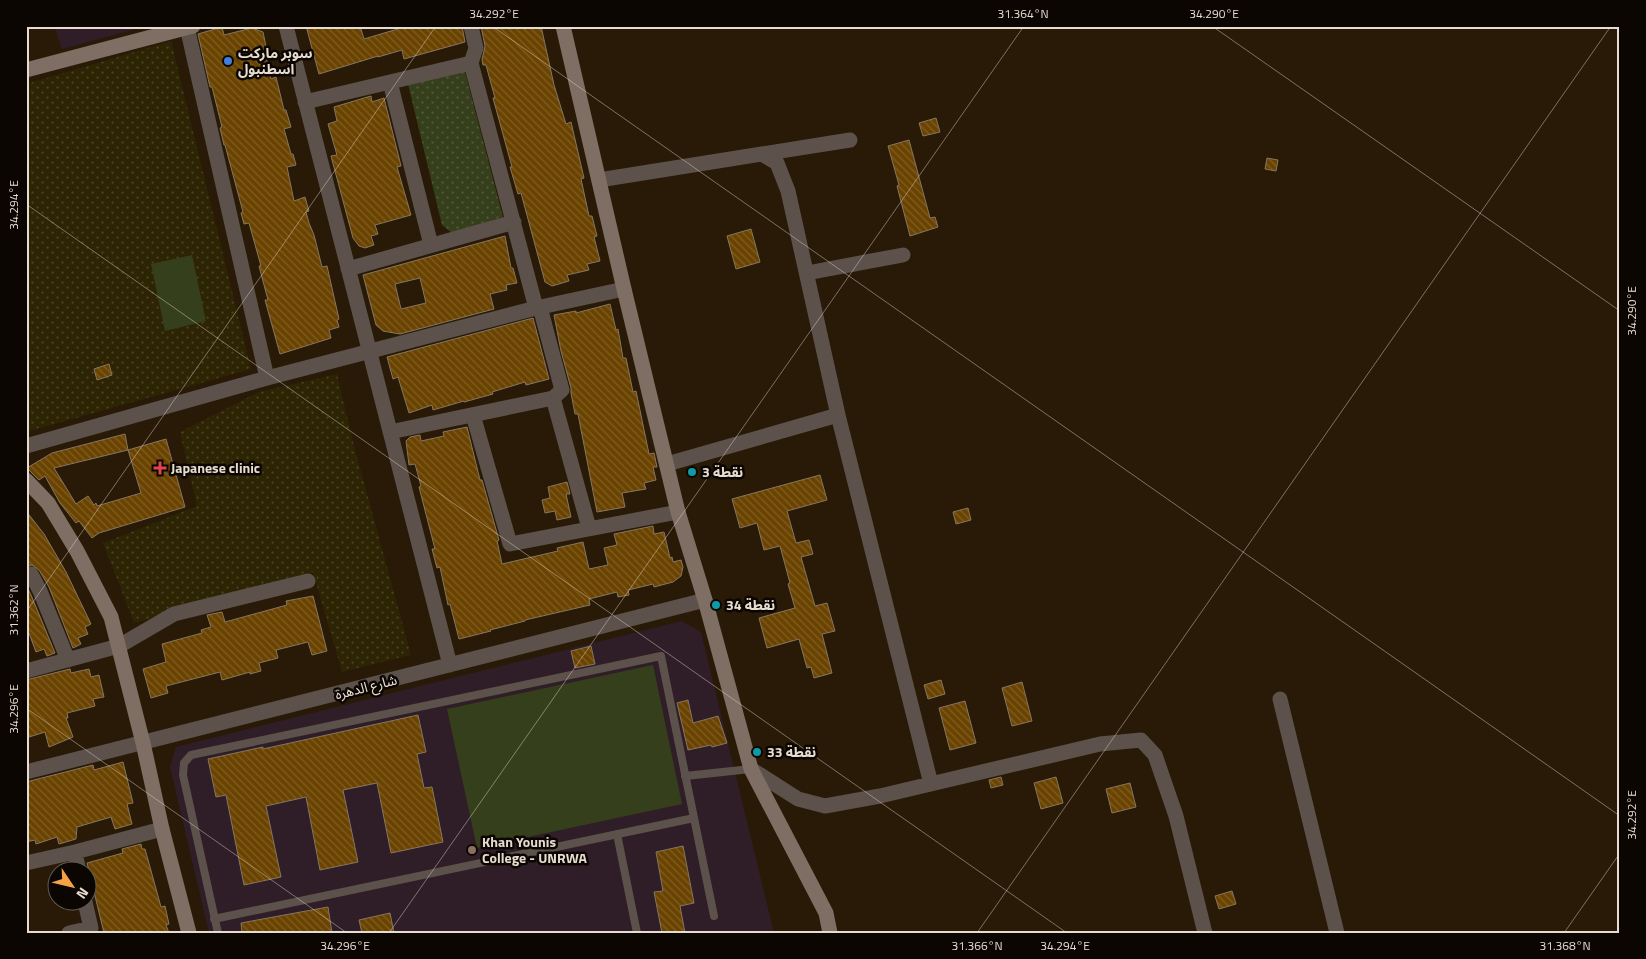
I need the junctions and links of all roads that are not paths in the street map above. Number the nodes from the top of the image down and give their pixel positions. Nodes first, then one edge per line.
1 (286, 26) edge
2 (471, 26) edge
3 (563, 26) edge
4 (190, 27) edge
5 (471, 63) junction
6 (26, 70) edge
7 (390, 82) junction
8 (305, 102) junction
9 (850, 140) dead end
10 (762, 154) junction
11 (599, 180) junction
12 (514, 222) junction
13 (431, 245) junction
14 (902, 255) dead end
15 (348, 269) junction
16 (807, 273) junction
17 (624, 290) junction
18 (538, 308) junction
19 (370, 352) junction
20 (267, 378) junction
21 (553, 398) junction
22 (473, 415) junction
23 (838, 415) junction
24 (390, 432) junction
25 (26, 446) edge
26 (667, 464) junction
27 (26, 480) edge
28 (678, 512) junction
29 (589, 528) junction
30 (31, 574) dead end
31 (308, 581) dead end
32 (705, 600) junction
33 (119, 646) junction
34 (68, 660) junction
35 (450, 665) junction
36 (27, 668) edge
37 (1280, 700) dead end
38 (143, 743) junction
39 (751, 770) junction
40 (26, 772) edge
41 (685, 776) junction
42 (931, 784) junction
43 (694, 818) junction
44 (162, 829) junction
45 (617, 834) junction
46 (75, 852) junction
47 (77, 862) edge
48 (26, 863) edge
49 (87, 912) edge
50 (714, 916) dead end
51 (214, 919) junction
52 (69, 933) edge
53 (188, 933) edge
54 (218, 933) edge
55 (637, 933) edge
56 (830, 933) edge
57 (1205, 933) edge
58 (1337, 933) edge

1 - 8 street
2 - 5 street
3 - 11 street
4 - 6 street
4 - 20 street
5 - 7 street
5 - 12 street
7 - 8 street
7 - 13 street
8 - 15 street
9 - 10 street
10 - 11 street
10 - 16 street
11 - 17 street
12 - 13 street
12 - 18 street
13 - 15 street
14 - 16 street
15 - 19 street
16 - 23 street
17 - 18 street
17 - 26 street
18 - 19 street
18 - 21 street
19 - 20 street
19 - 24 street
20 - 25 street
21 - 22 street
21 - 29 street
22 - 24 street
22 - 29 street
23 - 26 street
23 - 42 street
24 - 35 street
26 - 28 street
27 - 33 street
28 - 29 street
28 - 32 street
30 - 34 street
31 - 33 street
32 - 35 street, شارع الدهرة
32 - 39 street
33 - 34 street
33 - 38 street
34 - 36 street
35 - 38 street, شارع الدهرة
37 - 58 street
38 - 40 street, شارع الدهرة
38 - 44 street
39 - 41 lane
39 - 42 street
39 - 56 street
41 - 43 lane
41 - 51 lane
42 - 57 street
43 - 45 lane
43 - 50 lane
44 - 46 street
44 - 53 street
45 - 51 lane
45 - 55 lane
46 - 47 street
46 - 48 street
49 - 52 street
51 - 54 lane

